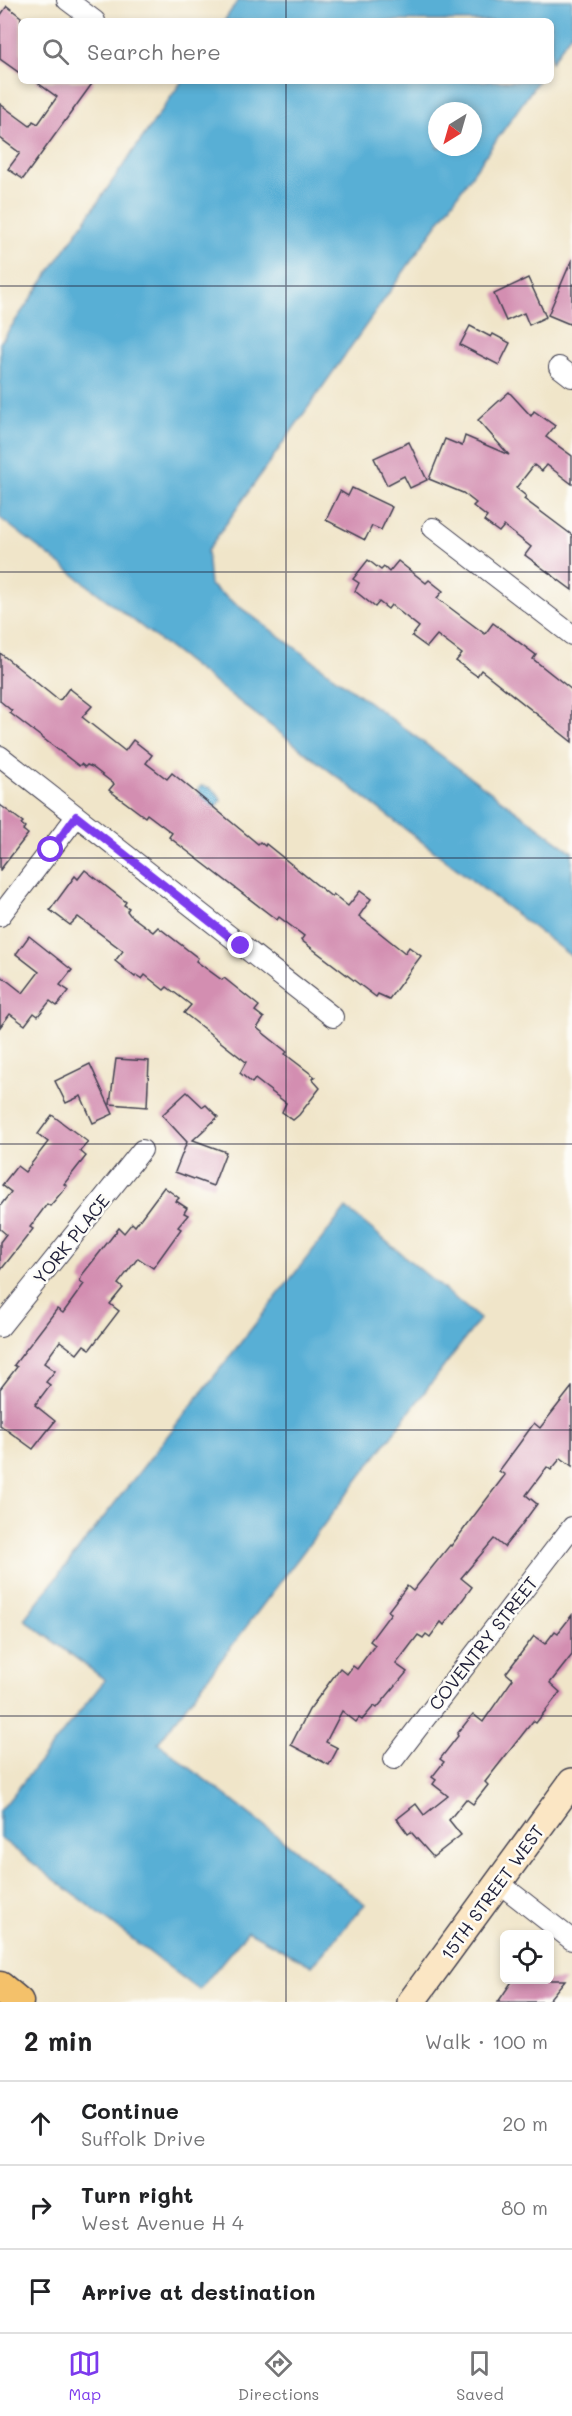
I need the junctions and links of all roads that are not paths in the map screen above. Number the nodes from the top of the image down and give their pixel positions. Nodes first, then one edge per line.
1 (68, 0) edge
2 (91, 18) edge
3 (433, 528) dead end
4 (572, 634) edge
5 (0, 756) edge
6 (76, 816) junction
7 (0, 916) edge
8 (333, 1017) dead end
9 (142, 1150) dead end
10 (0, 1327) edge
11 (572, 1527) edge
12 (394, 1759) dead end
13 (572, 1782) edge
14 (499, 1883) junction
15 (572, 1940) edge
16 (0, 1988) edge
17 (18, 2002) edge
18 (411, 2002) edge

1 - 2 street
3 - 4 street
5 - 6 street
6 - 7 street
6 - 8 street
9 - 10 street, YORK PLACE
11 - 12 street, COVENTRY STREET
13 - 14 street, 15TH STREET WEST
14 - 15 street
14 - 18 street, 15TH STREET WEST
16 - 17 main road

